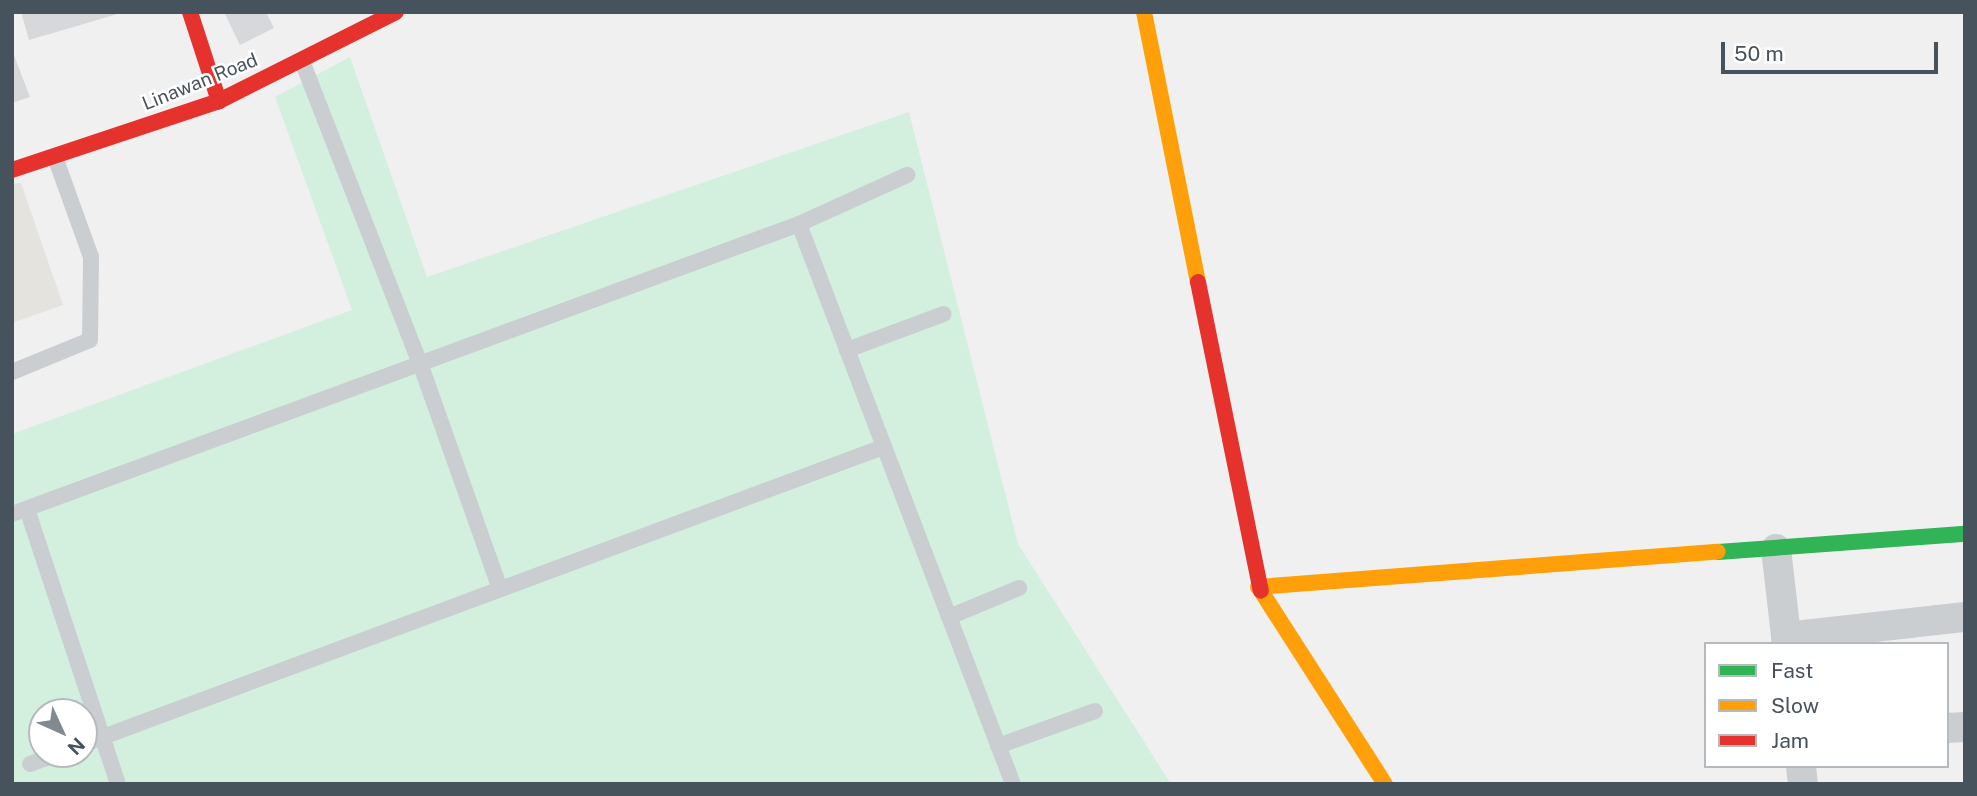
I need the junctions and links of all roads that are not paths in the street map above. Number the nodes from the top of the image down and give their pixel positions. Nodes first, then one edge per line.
1 (190, 12) edge
2 (396, 12) edge
3 (1144, 12) edge
4 (302, 61) junction
5 (219, 101) junction
6 (55, 157) junction
7 (12, 170) edge
8 (907, 175) dead end
9 (799, 224) junction
10 (944, 314) dead end
11 (847, 350) junction
12 (420, 363) junction
13 (12, 372) edge
14 (883, 447) junction
15 (20, 511) edge
16 (1965, 534) edge
17 (1776, 549) junction
18 (1258, 587) junction
19 (1019, 588) dead end
20 (500, 589) junction
21 (948, 617) junction
22 (1965, 617) edge
23 (1787, 640) edge
24 (1095, 710) dead end
25 (101, 737) junction
26 (98, 738) edge
27 (998, 746) junction
28 (118, 784) edge
29 (1013, 784) edge
30 (1385, 784) edge

1 - 5 street
2 - 4 street, Linawan Road
3 - 18 street
4 - 5 street, Linawan Road
4 - 12 lane
5 - 6 street, Linawan Road
6 - 7 street, Linawan Road
6 - 13 lane
8 - 9 lane
9 - 11 lane
9 - 12 lane
10 - 11 lane
11 - 14 lane
12 - 15 lane
12 - 20 lane
14 - 20 lane
14 - 21 lane
15 - 25 lane
16 - 17 street
17 - 18 street
17 - 23 street
18 - 30 street
19 - 21 lane
20 - 25 lane
21 - 27 lane
22 - 23 street
24 - 27 lane
25 - 26 lane
25 - 28 lane
27 - 29 lane

